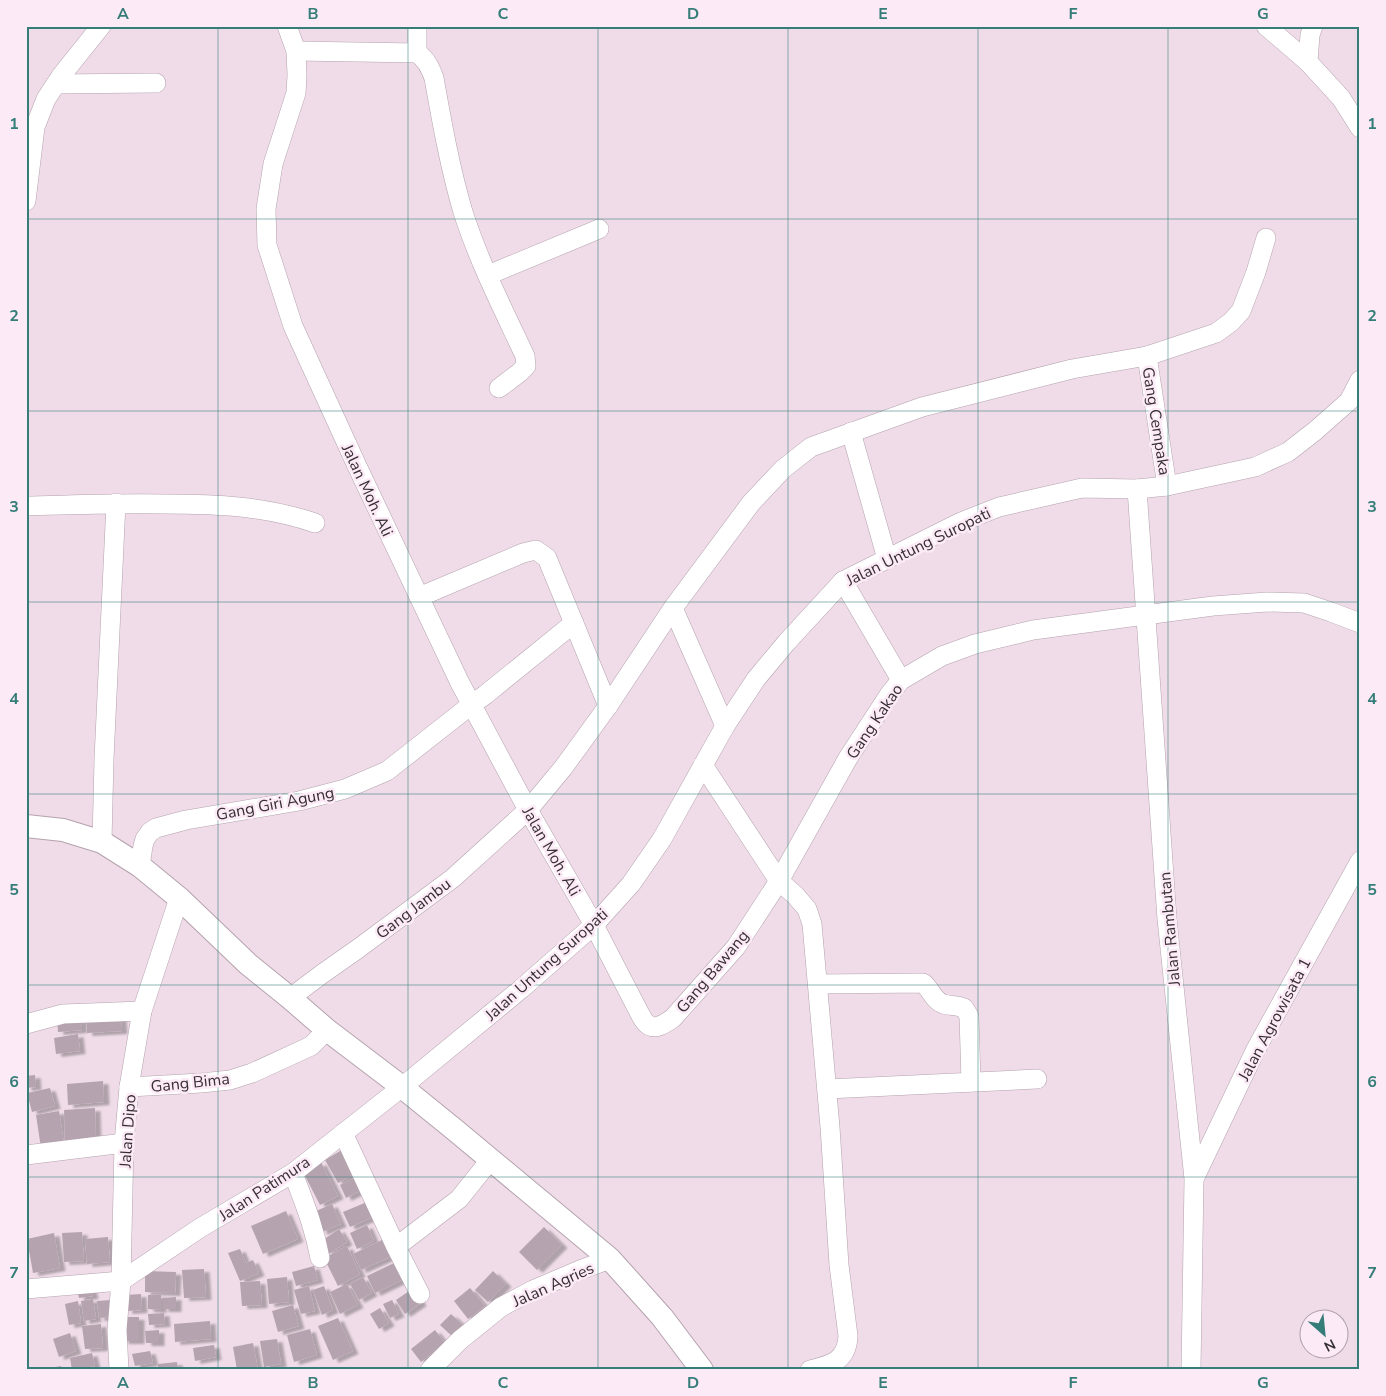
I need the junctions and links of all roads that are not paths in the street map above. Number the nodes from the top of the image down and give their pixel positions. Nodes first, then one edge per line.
1 (101, 26) edge
2 (287, 26) edge
3 (417, 26) edge
4 (1266, 26) edge
5 (1313, 26) edge
6 (296, 51) junction
7 (417, 53) junction
8 (1308, 62) junction
9 (156, 83) dead end
10 (56, 84) junction
11 (1360, 128) edge
12 (26, 201) edge
13 (599, 230) dead end
14 (1266, 238) dead end
15 (488, 275) junction
16 (1146, 356) junction
17 (1360, 380) edge
18 (499, 388) dead end
19 (851, 432) junction
20 (1167, 486) junction
21 (1137, 489) junction
22 (116, 503) junction
23 (26, 506) edge
24 (315, 523) dead end
25 (887, 559) junction
26 (843, 581) junction
27 (419, 597) junction
28 (673, 608) junction
29 (1147, 614) junction
30 (574, 623) junction
31 (1360, 623) edge
32 (901, 680) junction
33 (471, 705) junction
34 (608, 706) junction
35 (725, 726) junction
36 (703, 765) junction
37 (528, 810) junction
38 (26, 826) edge
39 (102, 842) junction
40 (1360, 862) edge
41 (140, 866) junction
42 (779, 881) junction
43 (179, 898) junction
44 (594, 925) junction
45 (818, 984) junction
46 (290, 998) junction
47 (142, 1010) junction
48 (26, 1024) edge
49 (327, 1030) junction
50 (1037, 1079) dead end
51 (971, 1082) junction
52 (402, 1087) junction
53 (129, 1088) junction
54 (827, 1089) junction
55 (343, 1133) junction
56 (124, 1143) junction
57 (26, 1155) edge
58 (490, 1159) junction
59 (293, 1173) junction
60 (1194, 1178) junction
61 (396, 1247) junction
62 (320, 1258) dead end
63 (610, 1259) junction
64 (121, 1281) junction
65 (26, 1289) edge
66 (420, 1294) dead end
67 (119, 1370) edge
68 (430, 1370) edge
69 (702, 1370) edge
70 (810, 1370) edge
71 (1192, 1370) edge

1 - 10 street
2 - 6 street, Jalan Moh. Ali
3 - 7 street
4 - 8 street
5 - 8 street
6 - 7 street
6 - 27 street, Jalan Moh. Ali
7 - 15 street
8 - 11 street
9 - 10 street
10 - 12 street
13 - 15 street
14 - 16 street, Gang Jambu
15 - 18 street
16 - 19 street, Gang Jambu
16 - 20 street, Gang Cempaka
17 - 20 street, Jalan Untung Suropati
19 - 25 street
19 - 28 street, Gang Jambu
20 - 21 street, Jalan Untung Suropati
21 - 25 street, Jalan Untung Suropati
21 - 29 street, Jalan Rambutan
22 - 23 street
22 - 24 street
22 - 39 street
25 - 26 street, Jalan Untung Suropati
26 - 32 street
26 - 35 street, Jalan Untung Suropati
27 - 30 street
27 - 33 street, Jalan Moh. Ali
28 - 34 street, Gang Jambu
28 - 35 street
29 - 31 street, Gang Kakao
29 - 32 street, Gang Kakao
29 - 60 street, Jalan Rambutan
30 - 33 street, Gang Giri Agung
30 - 34 street
32 - 42 street, Gang Kakao
33 - 37 street, Jalan Moh. Ali
33 - 41 street, Gang Giri Agung
34 - 37 street, Gang Jambu
35 - 36 street, Jalan Untung Suropati
36 - 42 street
36 - 44 street, Jalan Untung Suropati
37 - 44 street, Jalan Moh. Ali
37 - 46 street, Gang Jambu
38 - 39 street
39 - 41 street
40 - 60 street, Jalan Agrowisata 1
41 - 43 street
42 - 44 street, Gang Bawang
42 - 45 street
43 - 46 street
43 - 47 street, Jalan Dipo
44 - 52 street, Jalan Untung Suropati
45 - 51 street
45 - 54 street
46 - 49 street
47 - 48 street
47 - 53 street, Jalan Dipo
49 - 52 street
49 - 53 street, Gang Bima
50 - 51 street
51 - 54 street
52 - 55 street, Jalan Patimura
52 - 58 street
53 - 56 street, Jalan Dipo
54 - 70 street
55 - 59 street, Jalan Patimura
55 - 61 street
56 - 57 street
56 - 64 street, Jalan Dipo
58 - 61 street
58 - 63 street
59 - 62 street
59 - 64 street, Jalan Patimura
60 - 71 street, Jalan Rambutan
61 - 66 street
63 - 68 street, Jalan Agries
63 - 69 street
64 - 65 street
64 - 67 street, Jalan Dipo

